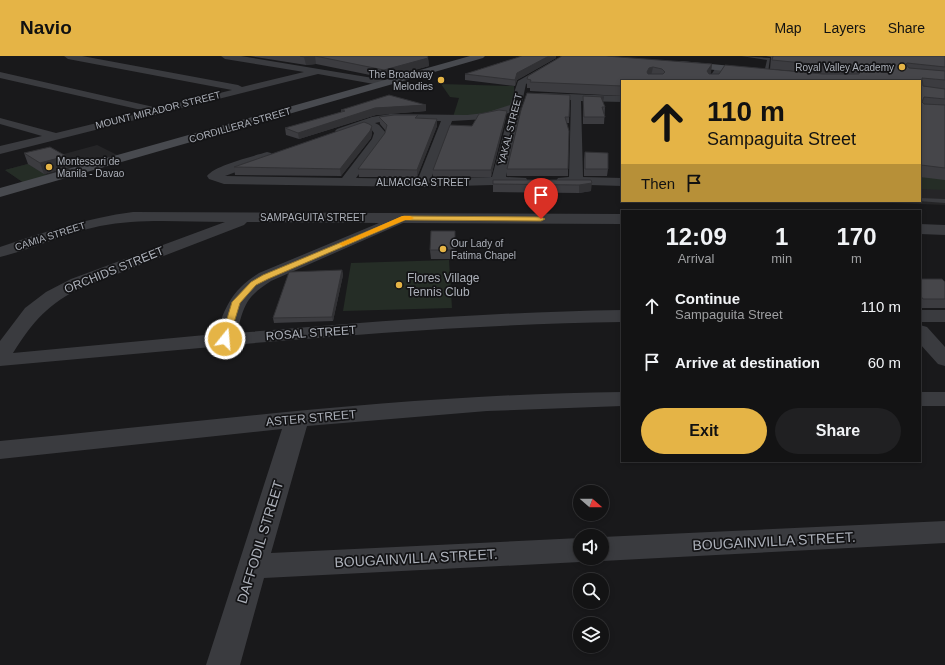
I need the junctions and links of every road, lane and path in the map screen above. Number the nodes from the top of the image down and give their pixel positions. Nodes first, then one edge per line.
1 (68, 56) edge
2 (225, 56) edge
3 (480, 56) edge
4 (743, 56) edge
5 (567, 57) edge
6 (673, 65) edge
7 (719, 70) junction
8 (316, 72) junction
9 (772, 74) joint
10 (0, 75) edge
11 (713, 80) edge
12 (385, 83) junction
13 (244, 89) junction
14 (526, 95) junction
15 (576, 97) junction
16 (621, 98) edge
17 (516, 107) junction
18 (158, 110) junction
19 (448, 118) junction
20 (0, 121) edge
21 (366, 123) junction
22 (330, 135) edge
23 (55, 136) junction
24 (0, 150) edge
25 (278, 152) edge
26 (536, 181) edge
27 (552, 181) edge
28 (576, 181) junction
29 (346, 182) junction
30 (498, 182) junction
31 (621, 182) edge
32 (423, 183) junction
33 (0, 193) edge
34 (921, 200) edge
35 (945, 201) edge
36 (252, 217) junction
37 (404, 218) junction
38 (100, 220) joint
39 (621, 220) edge
40 (921, 230) edge
41 (945, 230) edge
42 (0, 252) edge
43 (621, 316) edge
44 (921, 316) edge
45 (945, 316) edge
46 (921, 333) edge
47 (225, 339) junction
48 (0, 356) edge
49 (0, 360) edge
50 (945, 360) edge
51 (621, 399) edge
52 (921, 399) edge
53 (945, 399) edge
54 (297, 419) junction
55 (0, 450) edge
56 (945, 532) edge
57 (609, 549) edge
58 (573, 550) edge
59 (252, 566) junction
60 (223, 665) edge

1 - 13 street
2 - 8 street
3 - 12 street, CORDILLERA STREET
4 - 9 lane
5 - 14 street, YAKAL STREET
6 - 7 street
7 - 9 street
7 - 11 street
8 - 12 street
8 - 13 street, MOUNT MIRADOR STREET
10 - 18 street
12 - 33 street, CORDILLERA STREET
13 - 18 street, MOUNT MIRADOR STREET
14 - 15 street
14 - 17 street, YAKAL STREET
15 - 16 street
15 - 28 street
17 - 19 street
17 - 30 street, YAKAL STREET
18 - 23 street, MOUNT MIRADOR STREET
19 - 21 street
19 - 32 street
20 - 23 street
21 - 22 street
21 - 29 street
23 - 24 street, MOUNT MIRADOR STREET
25 - 29 street, ALMACIGA STREET
26 - 30 street, ALMACIGA STREET
27 - 28 street
28 - 31 street
29 - 32 street, ALMACIGA STREET
30 - 32 street, ALMACIGA STREET
34 - 35 lane
36 - 37 street, SAMPAGUITA STREET
36 - 38 street, SAMPAGUITA STREET
36 - 48 street, ORCHIDS STREET
37 - 39 street, SAMPAGUITA STREET
37 - 47 street
38 - 42 street, CAMIA STREET
40 - 41 street
43 - 47 street, ROSAL STREET
44 - 45 street
46 - 50 street
47 - 49 street, ROSAL STREET
51 - 54 street, ASTER STREET
52 - 53 street
54 - 55 street, ASTER STREET
54 - 59 street, DAFFODIL STREET
56 - 57 street, BOUGAINVILLA STREET.
58 - 59 street, BOUGAINVILLA STREET.
59 - 60 street, DAFFODIL STREET

